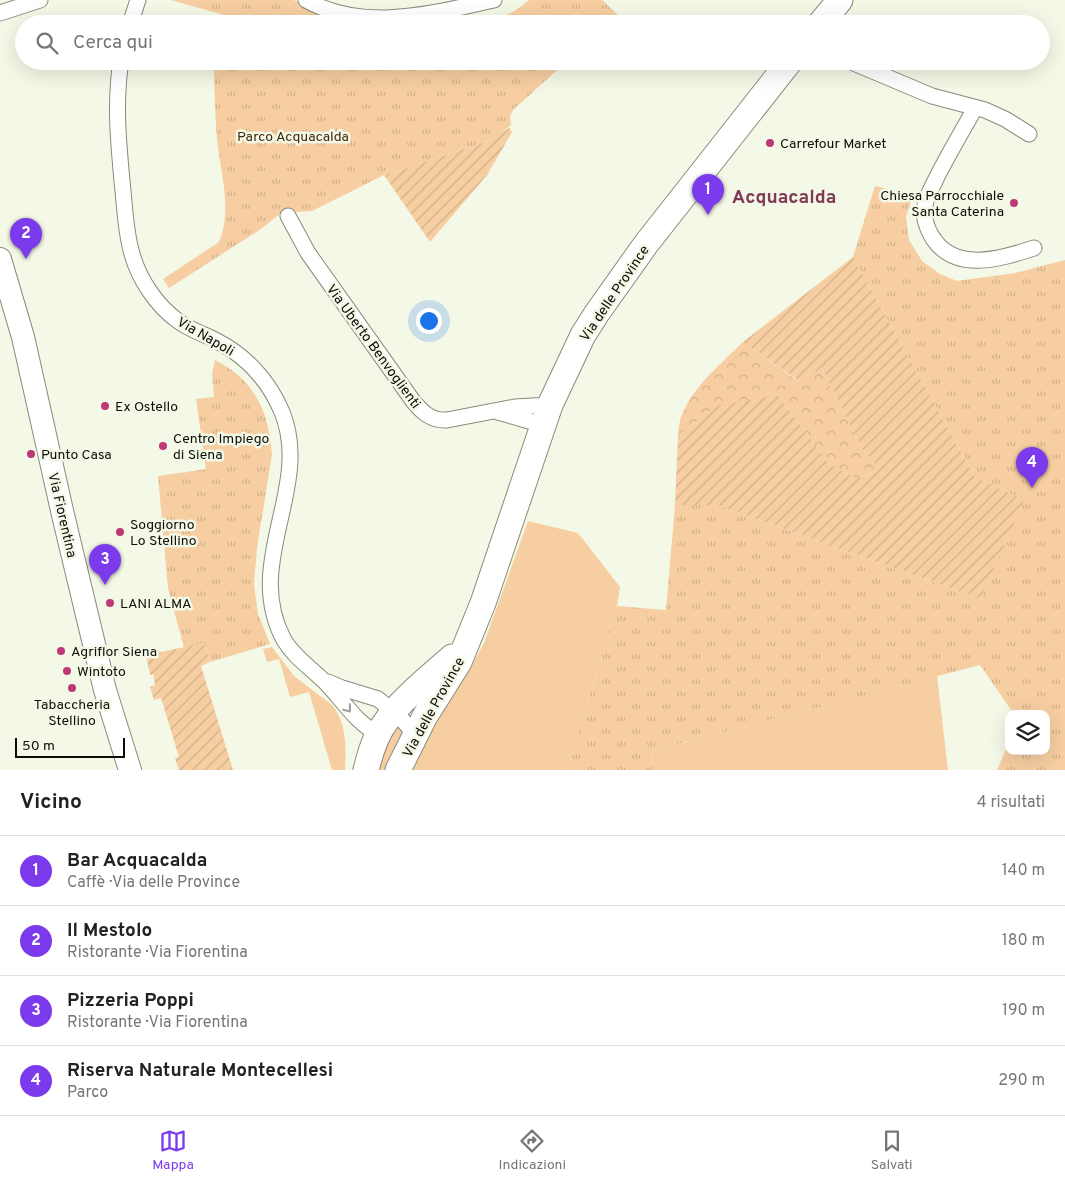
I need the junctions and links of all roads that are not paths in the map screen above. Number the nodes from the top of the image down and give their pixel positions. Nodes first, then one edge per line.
1 (40, 0) edge
2 (138, 0) edge
3 (306, 0) edge
4 (494, 0) edge
5 (840, 0) edge
6 (0, 13) edge
7 (133, 15) edge
8 (355, 15) edge
9 (420, 15) edge
10 (828, 15) edge
11 (120, 70) edge
12 (783, 70) edge
13 (870, 70) edge
14 (975, 108) junction
15 (1029, 134) dead end
16 (288, 216) dead end
17 (1034, 248) dead end
18 (0, 259) edge
19 (494, 411) junction
20 (546, 415) junction
21 (467, 643) junction
22 (322, 679) junction
23 (386, 705) junction
24 (378, 734) junction
25 (415, 735) junction
26 (130, 770) edge
27 (366, 770) edge
28 (398, 770) edge

1 - 6 street
2 - 7 street
3 - 8 street
4 - 9 street
5 - 10 main road
11 - 22 street, Via Napoli
12 - 20 main road, Via delle Province
13 - 14 street
14 - 15 street
14 - 17 street
16 - 19 street, Via Uberto Benvoglienti
18 - 26 main road, Via Fiorentina
19 - 20 street, Via Uberto Benvoglienti
19 - 20 street, Via Uberto Benvoglienti
20 - 21 main road, Via delle Province
21 - 23 main road, Via delle Province
21 - 25 main road, Via delle Province
22 - 23 street, Via Napoli
22 -> 24 street, Via Napoli
23 - 24 main road, Via delle Province
23 - 25 street
24 - 27 main road, Via delle Province
25 - 28 main road, Via delle Province

